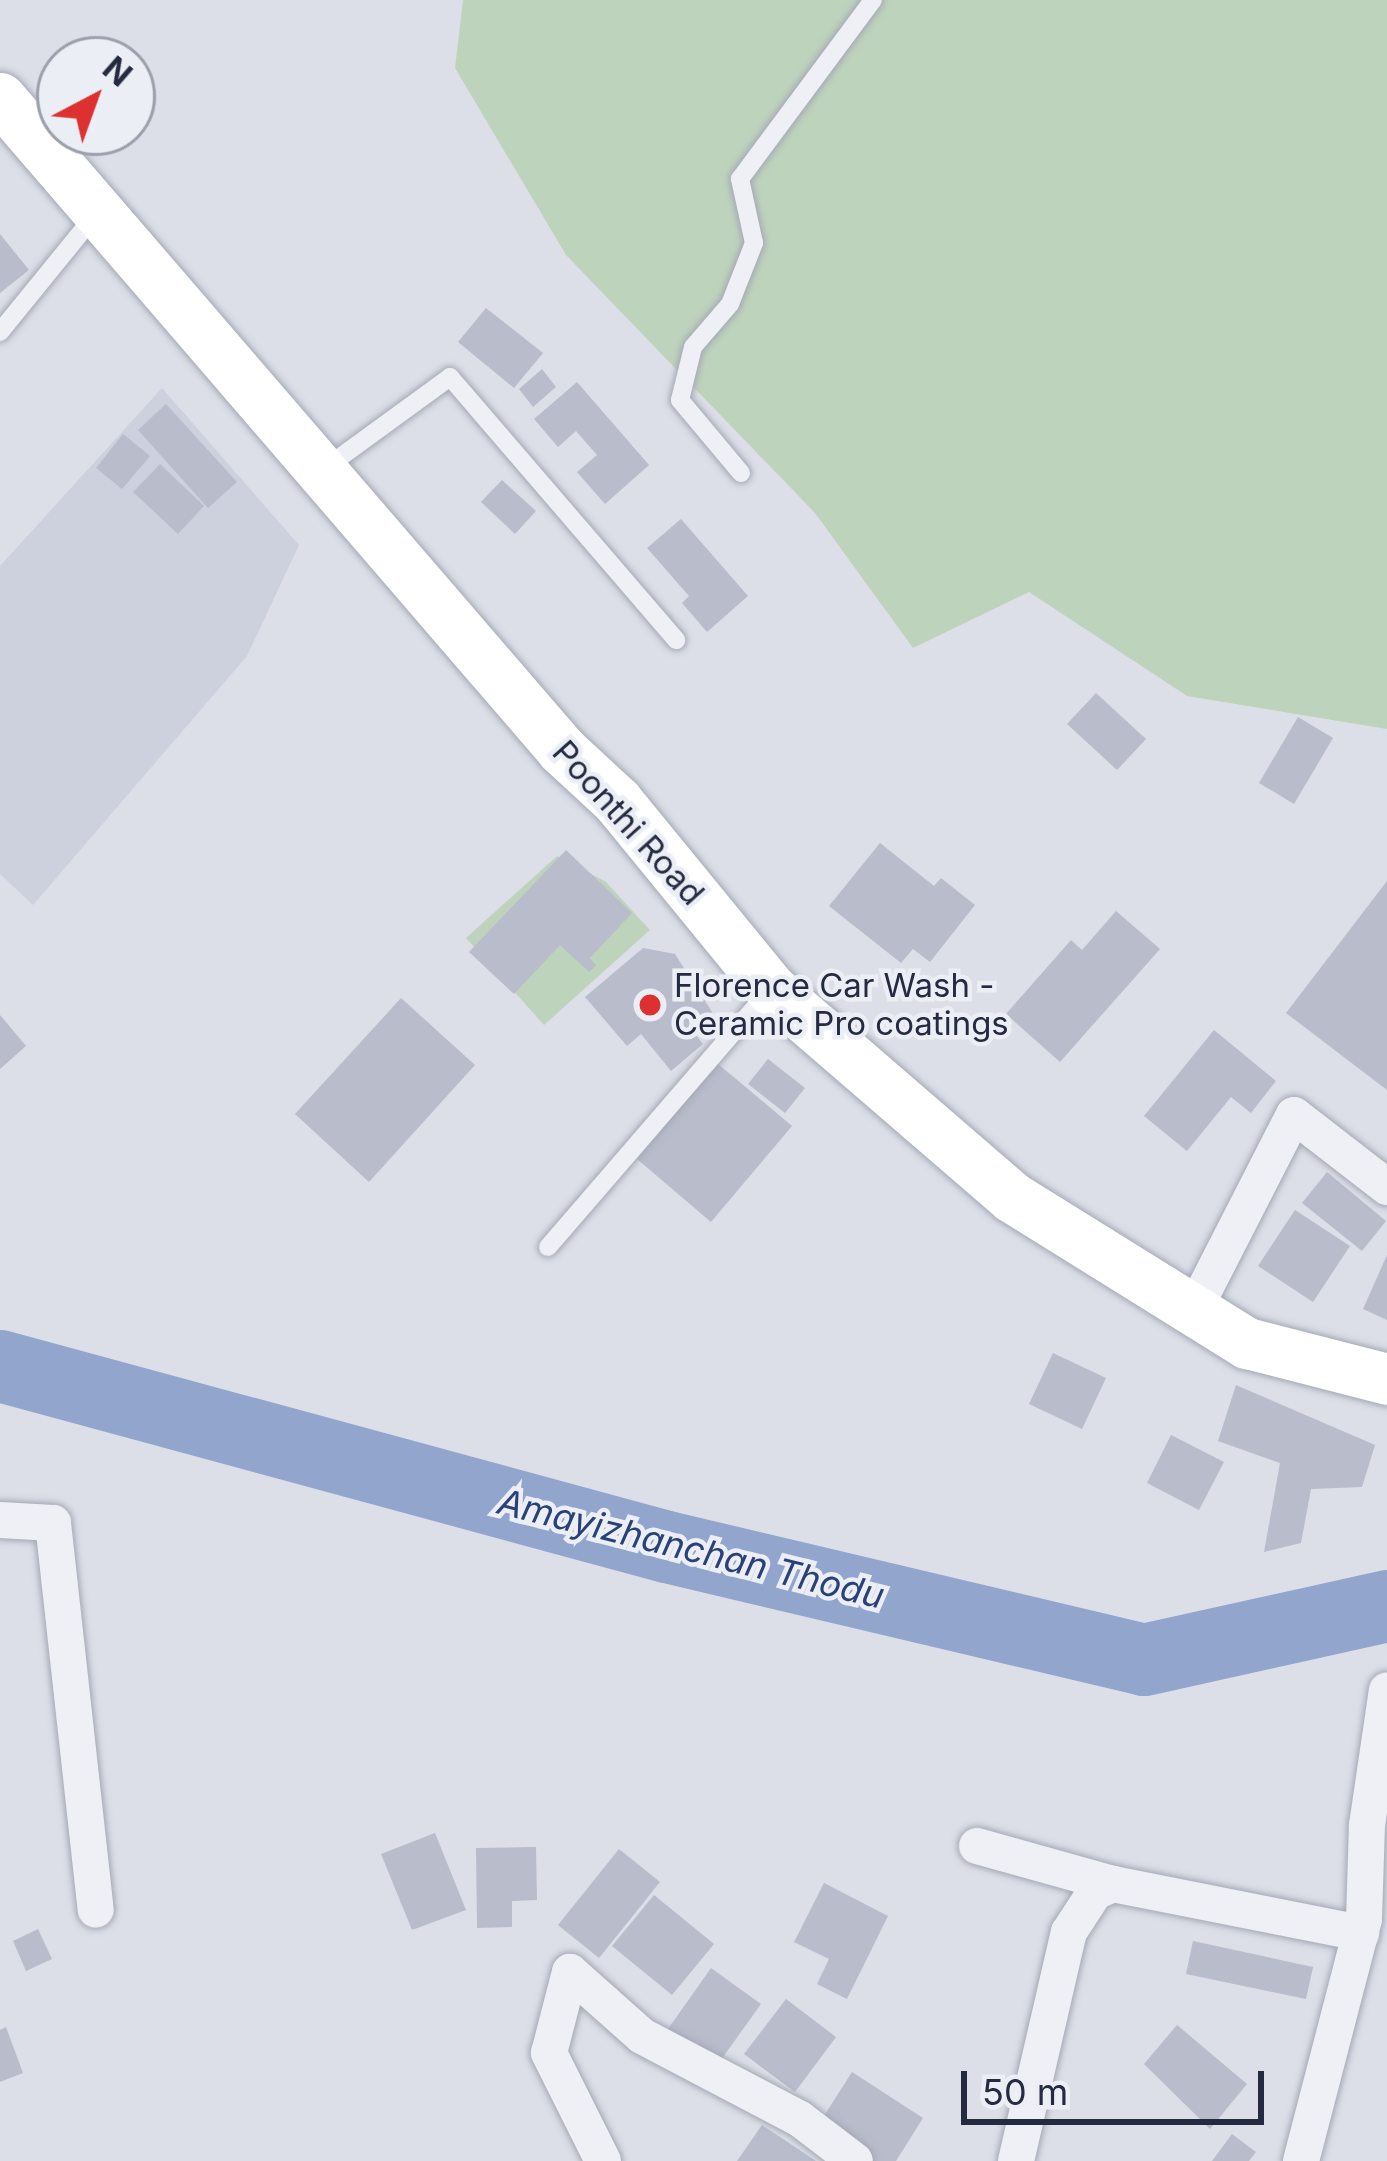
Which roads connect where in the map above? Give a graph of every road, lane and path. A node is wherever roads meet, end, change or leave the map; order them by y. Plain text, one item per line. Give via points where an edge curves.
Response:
1 (873, 0) edge
2 (0, 98) edge
3 (98, 211) junction
4 (0, 332) edge
5 (324, 470) junction
6 (741, 473) dead end
7 (676, 640) dead end
8 (771, 989) junction
9 (1387, 1187) edge
10 (548, 1247) dead end
11 (1194, 1310) junction
12 (1387, 1379) edge
13 (0, 1520) edge
14 (1387, 1690) edge
15 (977, 1846) dead end
16 (1113, 1884) junction
17 (96, 1910) dead end
18 (1371, 1925) edge
19 (603, 2161) edge
20 (855, 2161) edge
21 (1016, 2161) edge
22 (1301, 2161) edge

1 - 6 lane via 740,179 754,243 730,304 693,346 680,400
2 - 3 main road, Poonthi Road
3 - 4 lane
3 - 5 main road, Poonthi Road
5 - 7 lane via 450,376
5 - 8 main road, Poonthi Road via 562,750 617,801
8 - 10 lane
8 - 11 main road, Poonthi Road via 1012,1197
9 - 11 street via 1294,1115
11 - 12 main road, Poonthi Road via 1247,1343
13 - 17 street via 53,1523
14 - 18 street via 1367,1825
15 - 16 street
16 - 18 street
16 - 21 street via 1079,1910 1069,1932
18 - 22 street
19 - 20 street via 549,2054 570,1972 642,2036 800,2119

